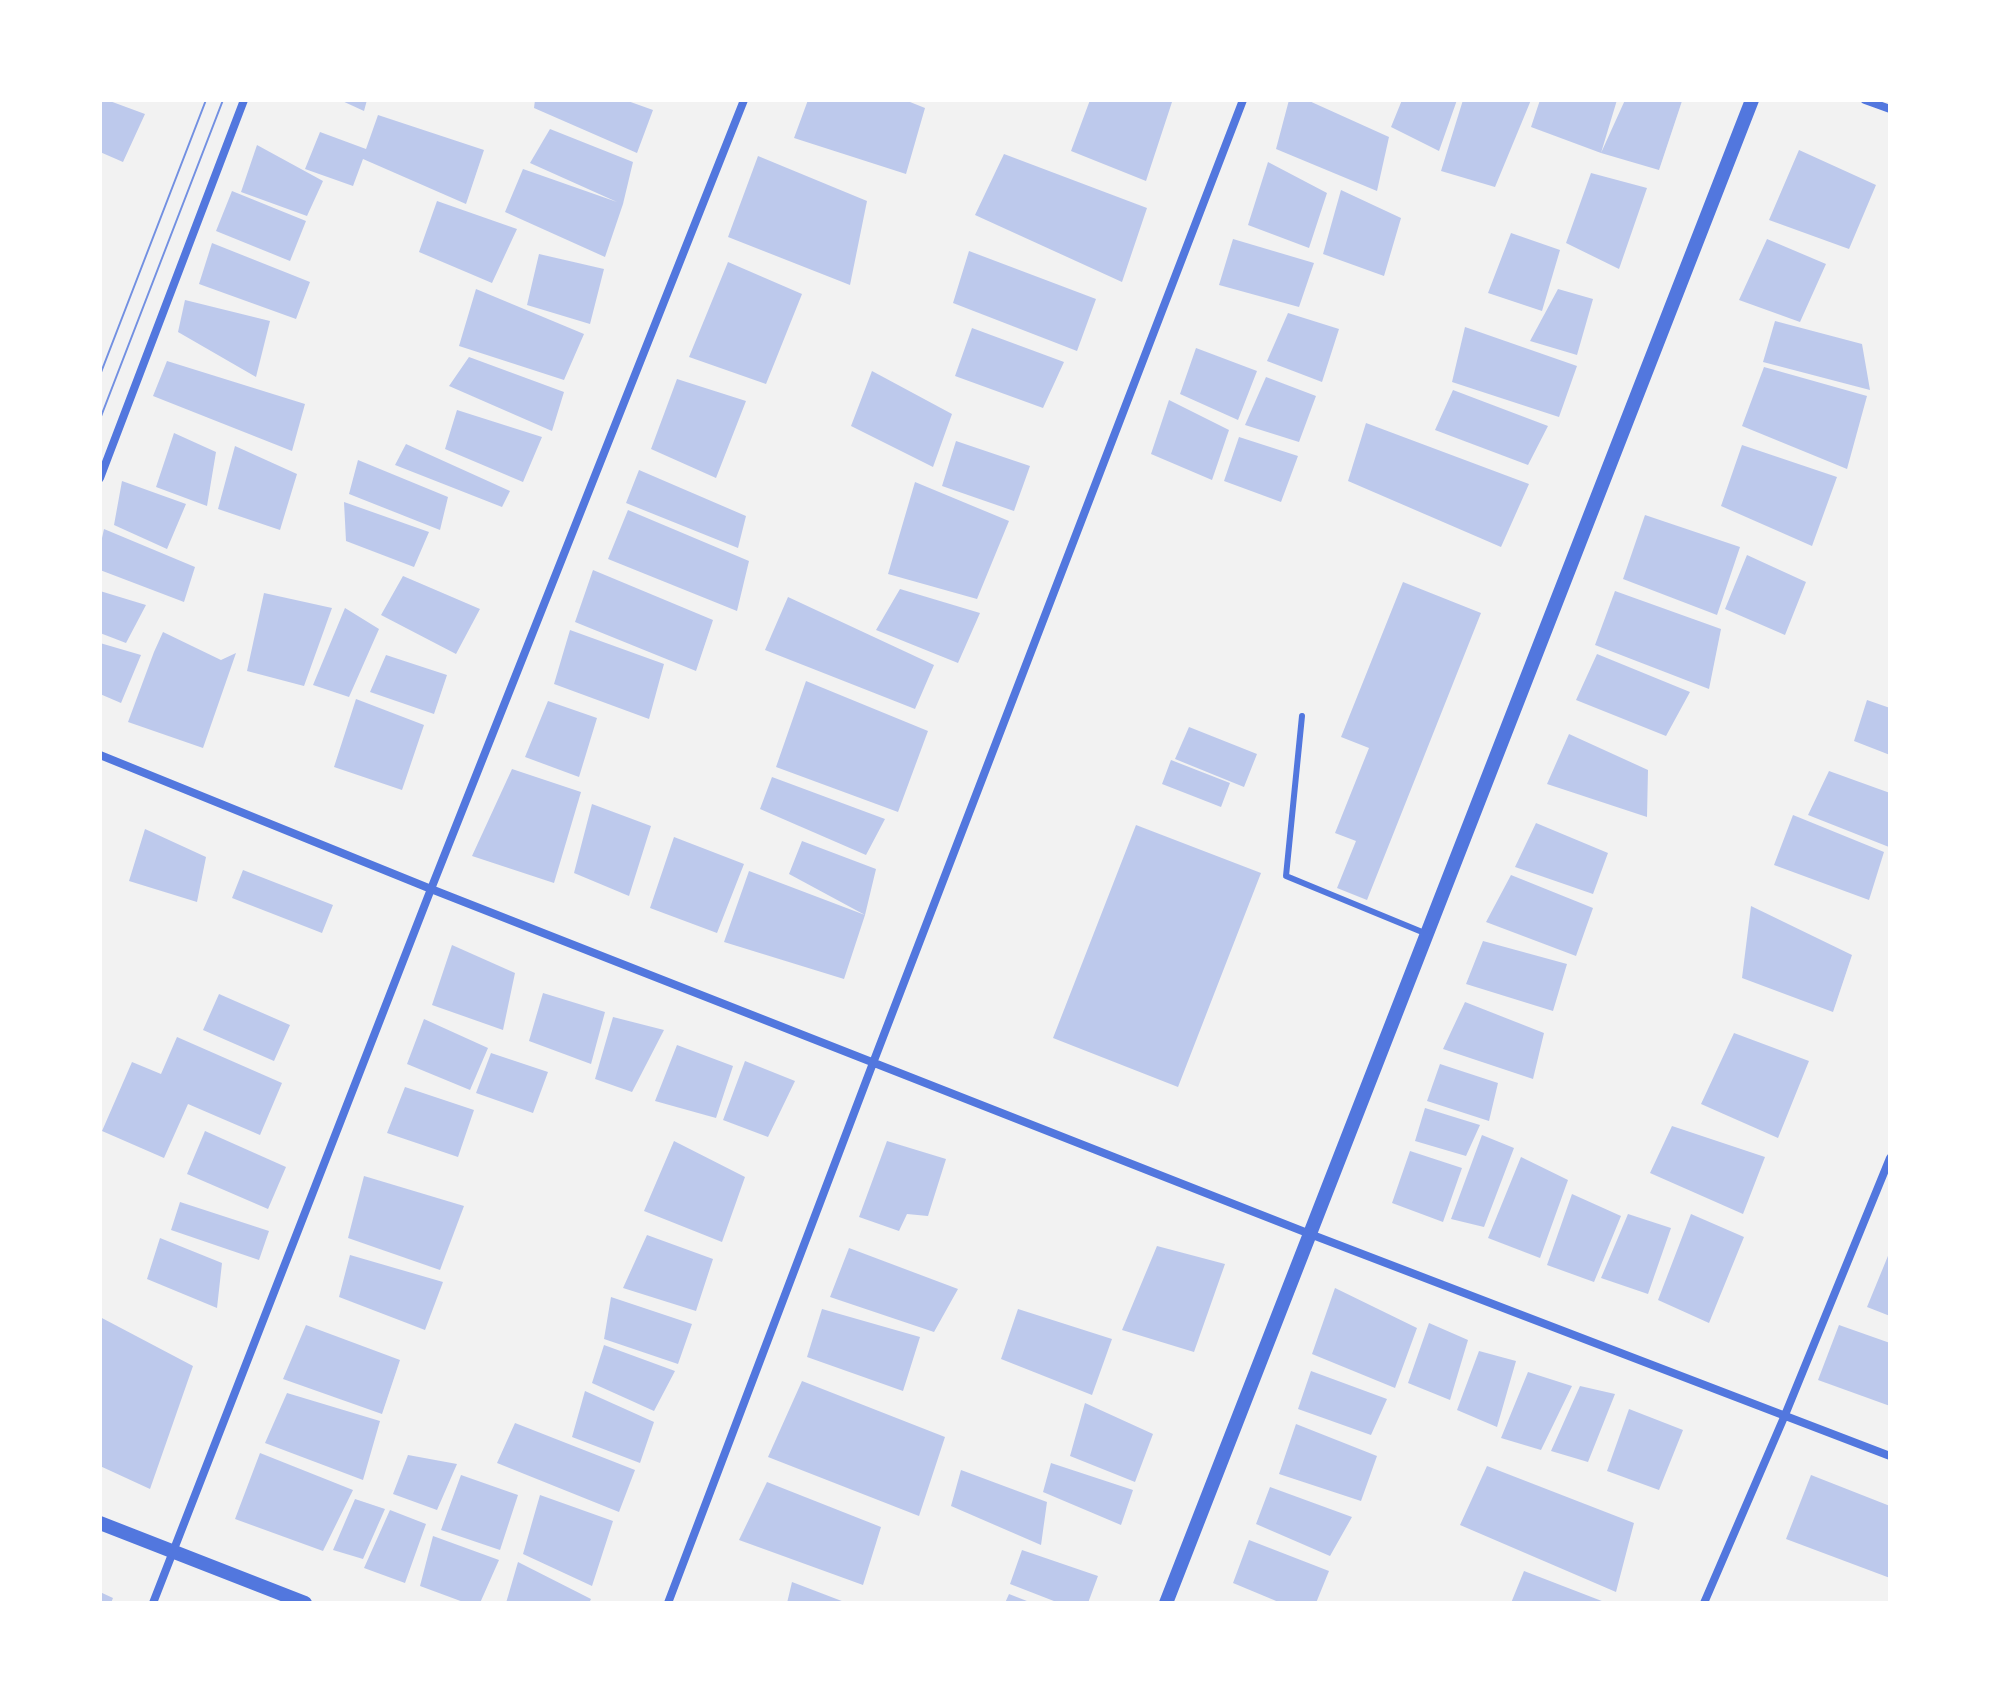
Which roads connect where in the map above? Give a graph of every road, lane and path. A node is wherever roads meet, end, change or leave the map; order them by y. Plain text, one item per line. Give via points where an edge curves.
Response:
1 (244, 100) edge
2 (744, 100) edge
3 (1243, 100) edge
4 (1752, 100) edge
5 (1865, 100) edge
6 (1890, 109) edge
7 (100, 478) edge
8 (1302, 716) dead end
9 (100, 755) edge
10 (431, 889) junction
11 (1427, 934) junction
12 (873, 1063) junction
13 (1890, 1158) edge
14 (1310, 1234) junction
15 (1785, 1415) junction
16 (1890, 1456) edge
17 (100, 1523) edge
18 (173, 1552) junction
19 (153, 1603) edge
20 (305, 1603) edge
21 (668, 1603) edge
22 (1166, 1603) edge
23 (1704, 1603) edge

1 - 7 street
2 - 10 street
3 - 12 street
4 - 11 street
5 - 6 street
8 - 11 lane via 1286,876
9 - 10 street
10 - 12 street
10 - 18 street
11 - 14 street
12 - 14 street
12 - 21 street
13 - 15 street
14 - 15 street
14 - 22 street
15 - 16 street
15 - 23 street
17 - 18 street
18 - 19 street
18 - 20 street

